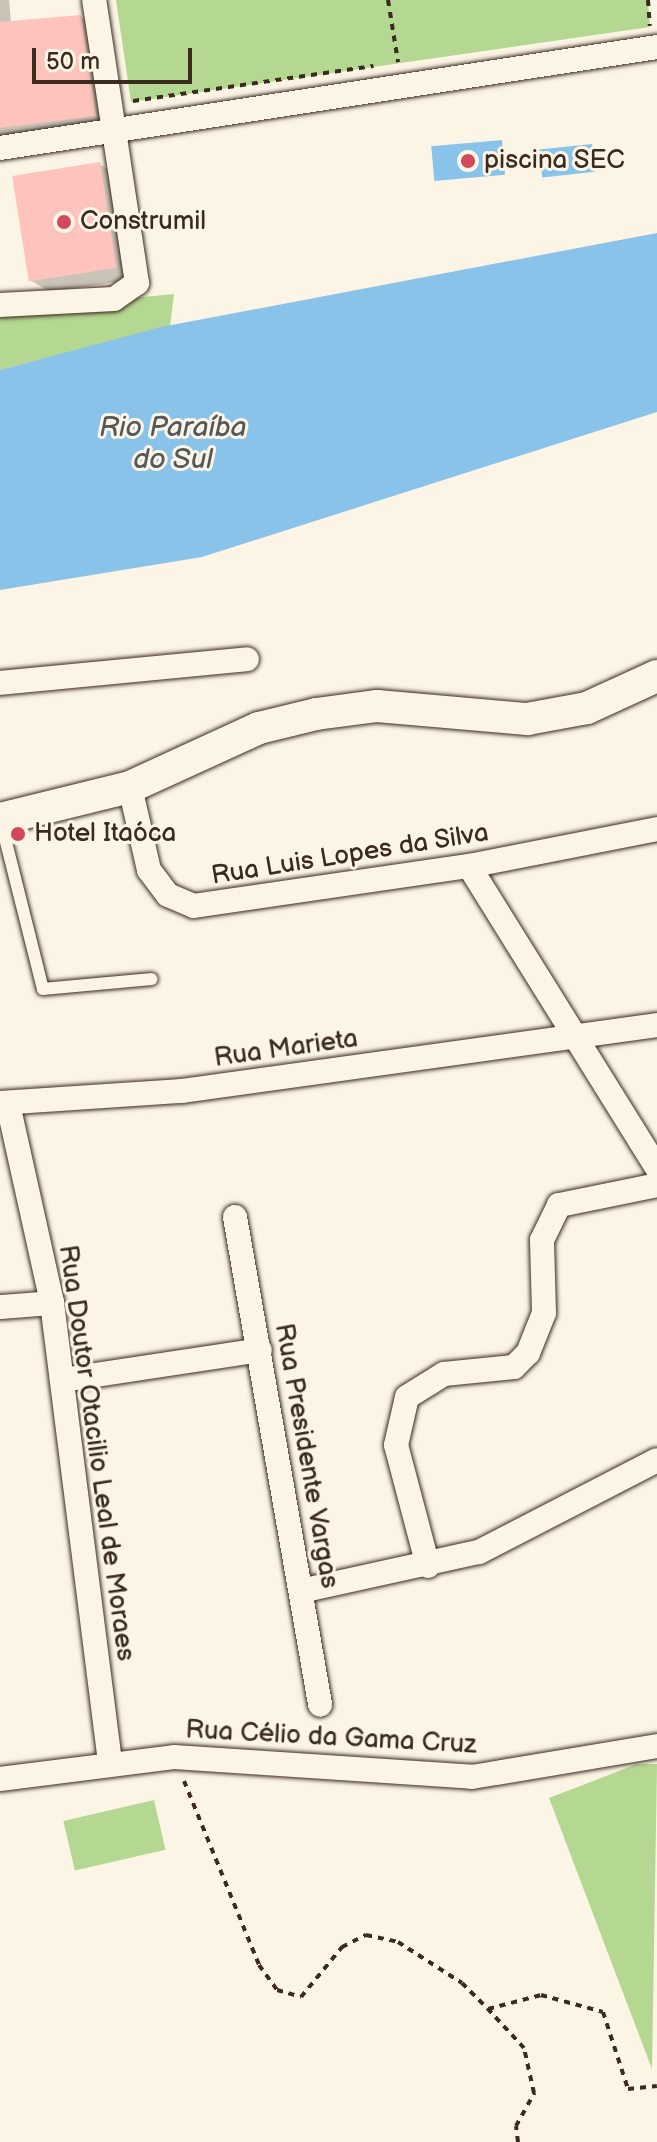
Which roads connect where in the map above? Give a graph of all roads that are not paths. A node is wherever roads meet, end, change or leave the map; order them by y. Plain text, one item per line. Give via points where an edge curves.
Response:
1 (94, 0) edge
2 (657, 47) edge
3 (118, 133) junction
4 (0, 148) edge
5 (0, 305) edge
6 (247, 659) dead end
7 (657, 676) edge
8 (0, 683) edge
9 (130, 787) junction
10 (0, 819) edge
11 (657, 829) edge
12 (469, 866) junction
13 (152, 979) dead end
14 (657, 1025) edge
15 (578, 1036) junction
16 (4, 1104) edge
17 (657, 1168) edge
18 (657, 1185) edge
19 (235, 1217) dead end
20 (52, 1303) junction
21 (0, 1307) edge
22 (260, 1350) junction
23 (62, 1380) junction
24 (657, 1460) edge
25 (428, 1566) junction
26 (301, 1591) junction
27 (320, 1705) dead end
28 (657, 1746) edge
29 (110, 1763) junction
30 (0, 1779) edge

1 - 3 street
2 - 3 street
3 - 4 street
3 - 5 street via 139,261 133,291 123,297
6 - 8 street
7 - 9 main road via 587,708 527,719 377,706 316,714 259,728
9 - 10 main road
9 - 12 street, Rua Luis Lopes da Silva via 149,870 185,905
10 - 13 lane via 43,989
11 - 12 street, Rua Luis Lopes da Silva
12 - 15 street
14 - 15 street, Rua Marieta
15 - 16 street, Rua Marieta via 182,1091
15 - 17 street
16 - 20 street, Rua Doutor Otacilio Leal de Moraes
18 - 25 street via 559,1205 542,1240 544,1313 528,1353 514,1367 444,1374 407,1397 396,1445
19 - 22 street, Rua Presidente Vargas
20 - 21 street
20 - 23 street, Rua Doutor Otacilio Leal de Moraes
22 - 23 street
22 - 26 street, Rua Presidente Vargas
23 - 29 street, Rua Doutor Otacilio Leal de Moraes
24 - 25 street via 548,1520
25 - 26 street
26 - 27 street, Rua Presidente Vargas
28 - 29 street, Rua Célio da Gama Cruz via 472,1777 174,1757
29 - 30 street, Rua Célio da Gama Cruz

